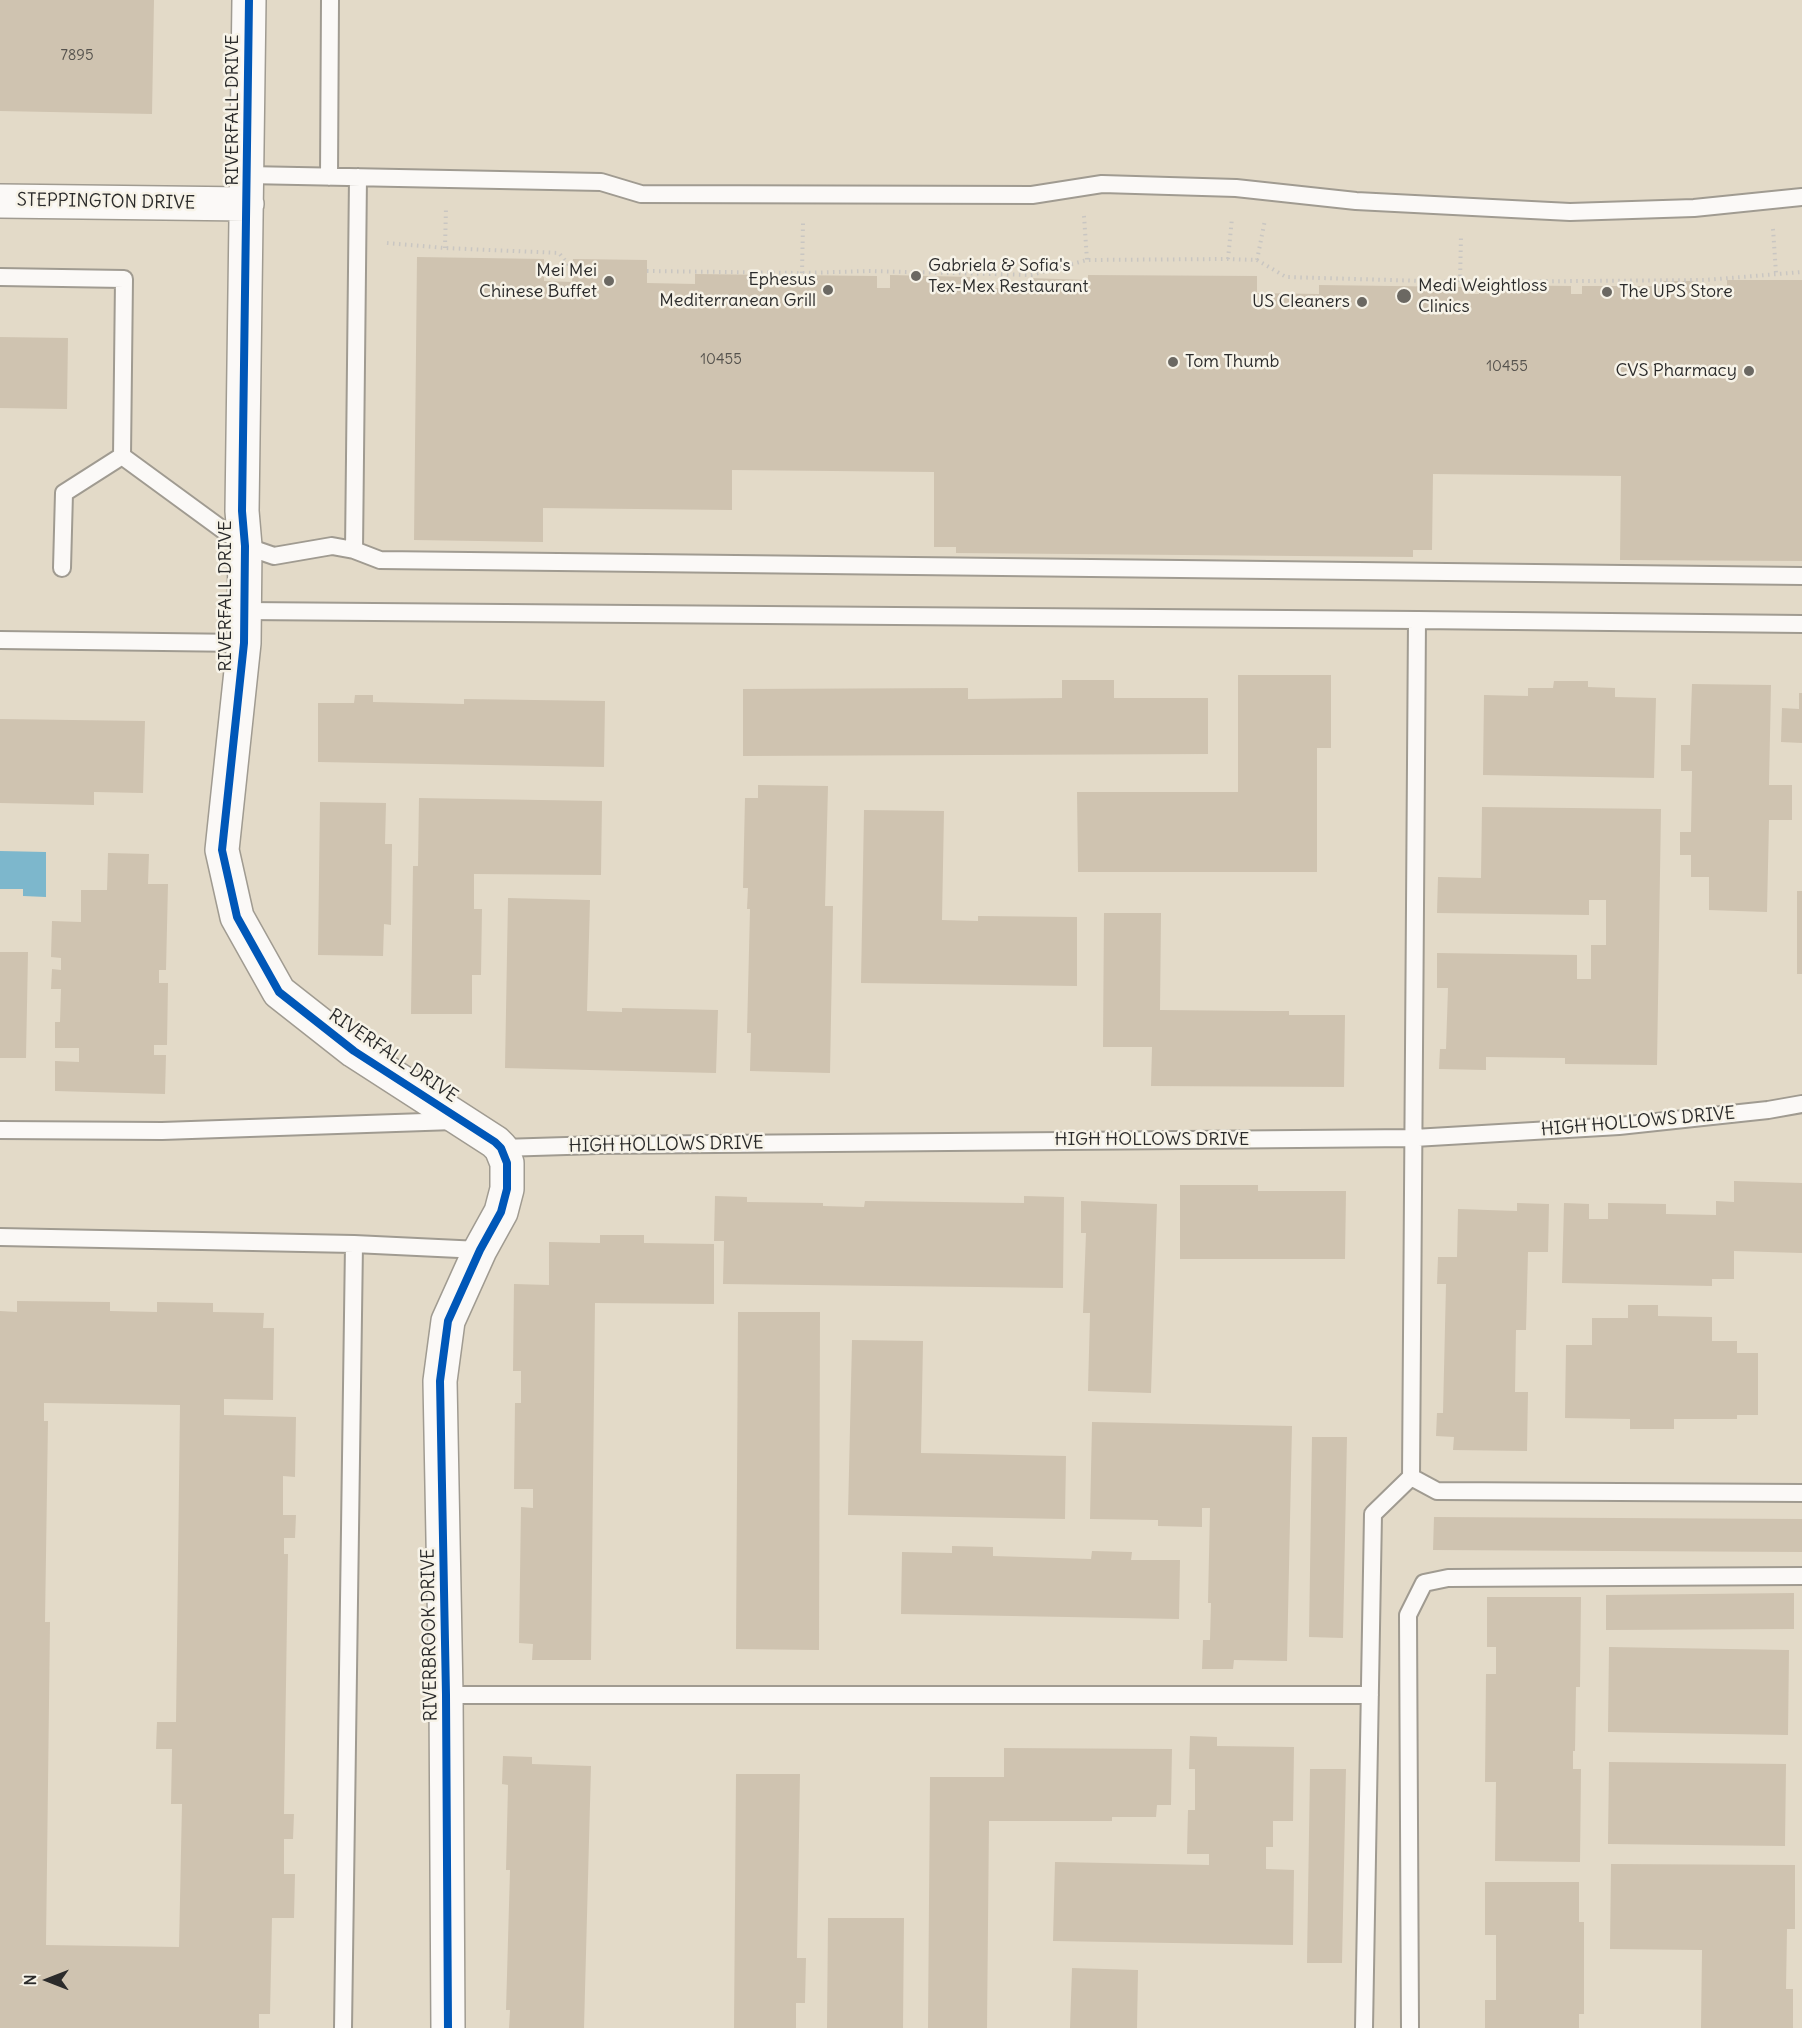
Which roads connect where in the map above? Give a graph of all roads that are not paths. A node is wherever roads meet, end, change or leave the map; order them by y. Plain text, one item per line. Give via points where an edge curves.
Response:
1 (249, 0) edge
2 (330, 0) edge
3 (330, 177) junction
4 (358, 177) junction
5 (247, 189) junction
6 (1802, 197) edge
7 (0, 201) edge
8 (0, 278) edge
9 (122, 456) junction
10 (245, 546) junction
11 (354, 550) junction
12 (62, 568) dead end
13 (1802, 576) edge
14 (1417, 620) junction
15 (1802, 624) edge
16 (244, 627) junction
17 (0, 640) edge
18 (1802, 1104) edge
19 (461, 1120) junction
20 (0, 1130) edge
21 (1414, 1138) junction
22 (501, 1148) junction
23 (0, 1237) edge
24 (354, 1244) junction
25 (480, 1250) junction
26 (1411, 1478) junction
27 (1802, 1493) edge
28 (1802, 1576) edge
29 (446, 1695) junction
30 (1370, 1695) junction
31 (343, 2028) edge
32 (448, 2028) edge
33 (1364, 2028) edge
34 (1410, 2028) edge

1 - 5 street, RIVERFALL DRIVE
2 - 3 lane
3 - 4 lane
3 - 5 lane
4 - 6 lane via 601,182 642,194 1032,195 1102,184 1581,211 1694,208
4 - 11 lane
5 - 7 street, STEPPINGTON DRIVE
5 - 10 street, RIVERFALL DRIVE via 242,511
8 - 9 lane via 124,279
9 - 10 lane
9 - 12 lane via 64,494
10 - 11 lane via 274,556 332,546
10 - 16 street, RIVERFALL DRIVE
11 - 13 lane via 380,560
14 - 15 lane
14 - 16 lane
14 - 21 lane
16 - 17 lane
16 - 19 street, RIVERFALL DRIVE via 222,850 237,917 279,992 354,1051
18 - 21 lane, HIGH HOLLOWS DRIVE via 1619,1125
19 - 20 lane via 162,1131
19 - 22 street
21 - 22 lane, HIGH HOLLOWS DRIVE
21 - 26 lane
22 - 25 street via 507,1163 507,1189 501,1212
23 - 24 lane
24 - 25 lane
24 - 31 lane
25 - 29 street, RIVERBROOK DRIVE via 448,1321 440,1381
26 - 27 lane via 1437,1491
26 - 30 lane via 1373,1514
28 - 34 lane via 1448,1578 1424,1583 1408,1615
29 - 30 lane
29 - 32 street, RIVERBROOK DRIVE
30 - 33 lane

